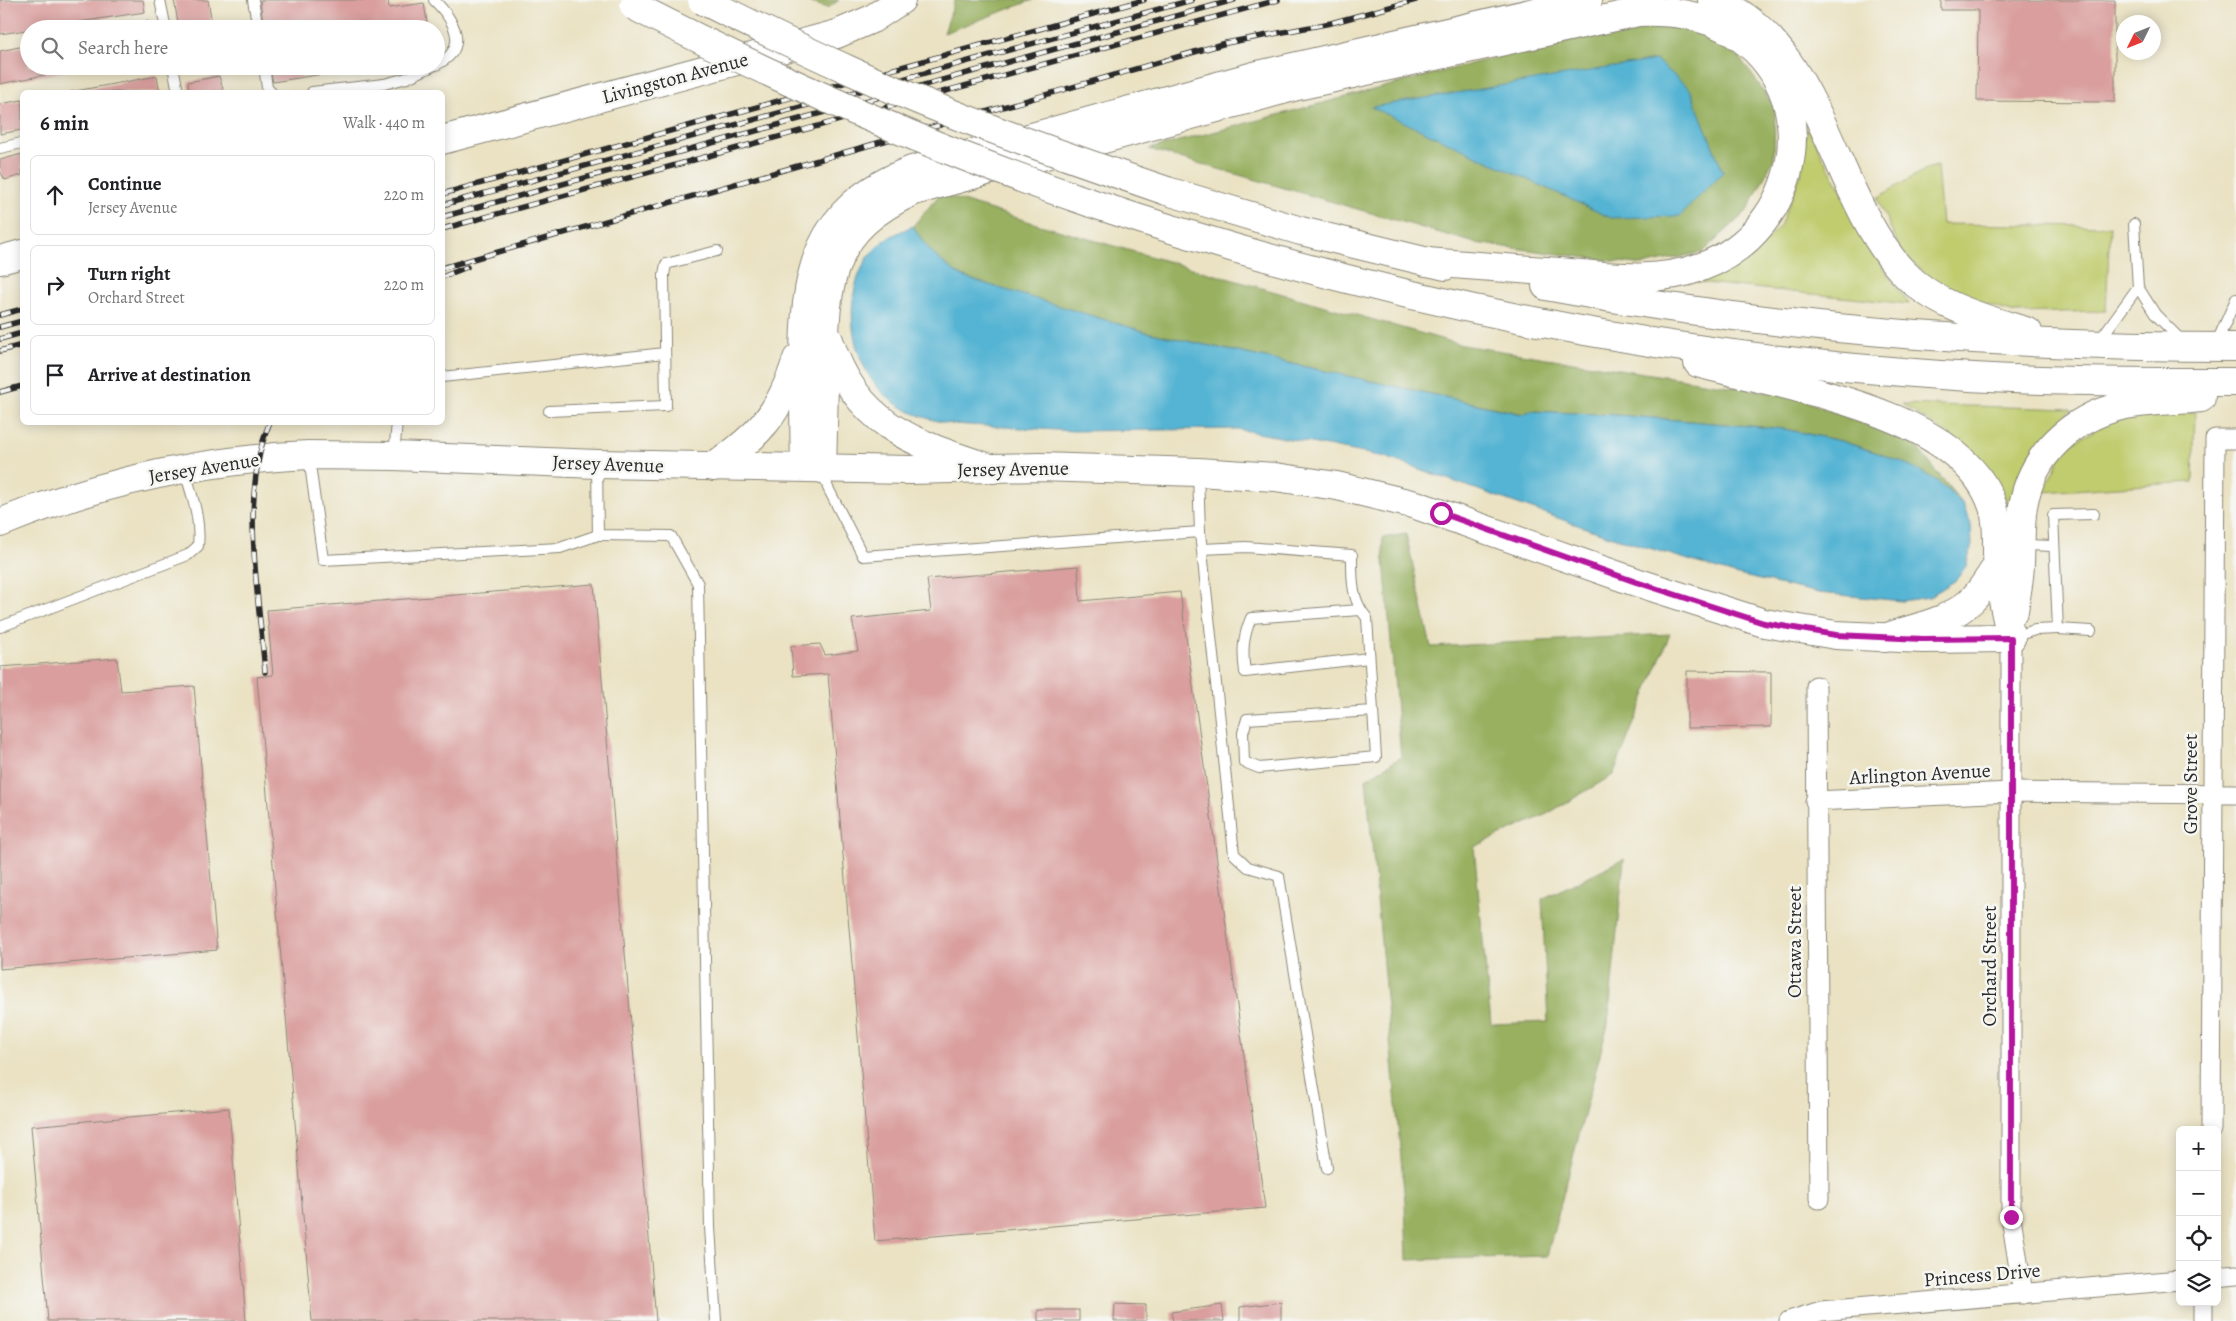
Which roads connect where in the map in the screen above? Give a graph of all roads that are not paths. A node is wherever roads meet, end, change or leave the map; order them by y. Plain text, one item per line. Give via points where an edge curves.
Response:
1 (160, 0) edge
2 (253, 0) edge
3 (434, 0) edge
4 (702, 0) edge
5 (901, 0) edge
6 (1588, 0) edge
7 (1712, 0) edge
8 (628, 3) edge
9 (164, 20) edge
10 (256, 20) edge
11 (445, 59) edge
12 (175, 75) edge
13 (265, 75) edge
14 (414, 75) edge
15 (385, 88) edge
16 (178, 90) edge
17 (269, 90) edge
18 (348, 90) edge
19 (445, 139) edge
20 (20, 143) edge
21 (0, 148) edge
22 (2134, 224) dead end
23 (718, 251) dead end
24 (1426, 262) junction
25 (2138, 287) junction
26 (2236, 299) edge
27 (814, 332) junction
28 (1601, 335) junction
29 (2065, 344) junction
30 (2097, 345) junction
31 (2187, 346) junction
32 (2225, 347) edge
33 (665, 353) junction
34 (445, 377) edge
35 (2236, 382) edge
36 (2236, 394) edge
37 (549, 411) dead end
38 (397, 425) edge
39 (2236, 439) edge
40 (308, 455) junction
41 (394, 456) junction
42 (597, 464) junction
43 (714, 466) junction
44 (814, 468) junction
45 (184, 469) junction
46 (993, 469) junction
47 (1198, 472) junction
48 (2094, 514) dead end
49 (0, 523) edge
50 (1200, 532) junction
51 (598, 535) junction
52 (2020, 545) junction
53 (2054, 546) junction
54 (1202, 549) junction
55 (1998, 566) junction
56 (1360, 610) junction
57 (0, 627) edge
58 (2058, 629) junction
59 (2091, 631) dead end
60 (1884, 638) junction
61 (2011, 638) junction
62 (1369, 658) junction
63 (1816, 686) dead end
64 (1373, 711) junction
65 (2011, 792) junction
66 (2212, 794) junction
67 (2236, 794) edge
68 (1815, 801) junction
69 (2211, 1126) edge
70 (1327, 1168) dead end
71 (1819, 1199) dead end
72 (2236, 1275) edge
73 (2221, 1277) edge
74 (2176, 1280) edge
75 (2023, 1294) junction
76 (2204, 1306) edge
77 (716, 1321) edge
78 (1789, 1321) edge
79 (2203, 1321) edge

1 - 9 lane
2 - 10 lane
3 - 11 lane via 447,13 456,31 456,44
4 - 24 main road, bridge via 849,70 1029,143 1167,191 1302,231
5 - 19 main road, Livingston Avenue via 872,19 837,34
6 - 27 main road via 1201,89 900,175 856,202 825,240 808,284
7 - 29 main road via 1757,26 1781,50 1798,77 1876,234 1904,272 1932,295 1959,309
8 - 28 main road, bridge via 802,90 924,142 1091,203 1334,277 1460,307
12 - 16 lane
13 - 17 lane
14 - 15 lane
15 - 18 lane
20 - 21 lane
22 - 25 lane
23 - 33 lane via 666,264
24 - 27 main road via 1596,276 1650,277 1692,270 1727,256 1764,223 1774,209 1786,180 1792,142 1788,109 1775,77 1755,51 1732,32 1683,13 1653,12 1602,19 1233,102 926,186 900,197 862,225 843,250 830,279
24 - 29 main road via 1617,300 1743,320 1872,333
25 - 30 lane
25 - 31 lane via 2155,314
26 - 32 lane
27 - 43 main road via 770,419 749,441
27 - 44 main road
27 - 46 main road via 836,359 860,400 876,417 924,445
28 - 35 main road via 1737,355 1915,374 2082,381
28 - 55 main road via 1746,377 1838,398 1880,412 1917,431 1954,454 1988,493 1997,522
29 - 30 main road
30 - 31 main road
31 - 32 main road
33 - 34 lane
33 - 37 lane via 666,406
36 - 52 main road via 2122,406 2092,416 2076,426 2046,453 2032,476 2024,505
38 - 41 lane
39 - 66 street, Grove Street via 2215,439
40 - 41 main road, Jersey Avenue
40 - 45 main road, Jersey Avenue
40 - 51 lane via 323,560 560,548
41 - 42 main road, Jersey Avenue
42 - 43 main road, Jersey Avenue
42 - 51 lane
43 - 44 main road, Jersey Avenue
44 - 46 main road, Jersey Avenue
44 - 50 lane via 828,488 863,556
45 - 49 main road, Jersey Avenue via 97,490
45 - 57 lane via 198,518 199,536 198,546 188,555
46 - 47 main road, Jersey Avenue via 1039,467
47 - 50 lane
47 - 60 main road, Jersey Avenue via 1299,480 1365,492 1441,513 1764,623 1836,635
48 - 53 lane via 2053,515
50 - 54 lane
51 - 77 lane via 671,536 698,584 710,1227
52 - 53 lane
52 - 61 main road
53 - 58 lane
54 - 56 lane via 1246,547 1352,555 1353,591
54 - 70 lane via 1234,854 1248,867 1279,876
55 - 60 main road via 1962,608
55 - 61 main road
56 - 62 lane via 1367,618
56 - 62 lane via 1251,618 1242,653 1245,672
58 - 59 lane
58 - 61 lane via 2036,630
60 - 61 main road, Jersey Avenue
61 - 65 street, Orchard Street
62 - 64 lane
63 - 68 street, Ottawa Street
64 - 64 lane via 1376,756 1259,768 1244,762 1243,733 1247,719
65 - 66 street, Arlington Avenue
65 - 68 street, Arlington Avenue
65 - 75 street, Orchard Street via 2011,1217
66 - 67 street, Arlington Avenue
66 - 69 street, Grove Street
68 - 71 street, Ottawa Street
72 - 73 street
74 - 75 street, Princess Drive
75 - 78 street, Princess Drive via 1821,1311
76 - 79 street

